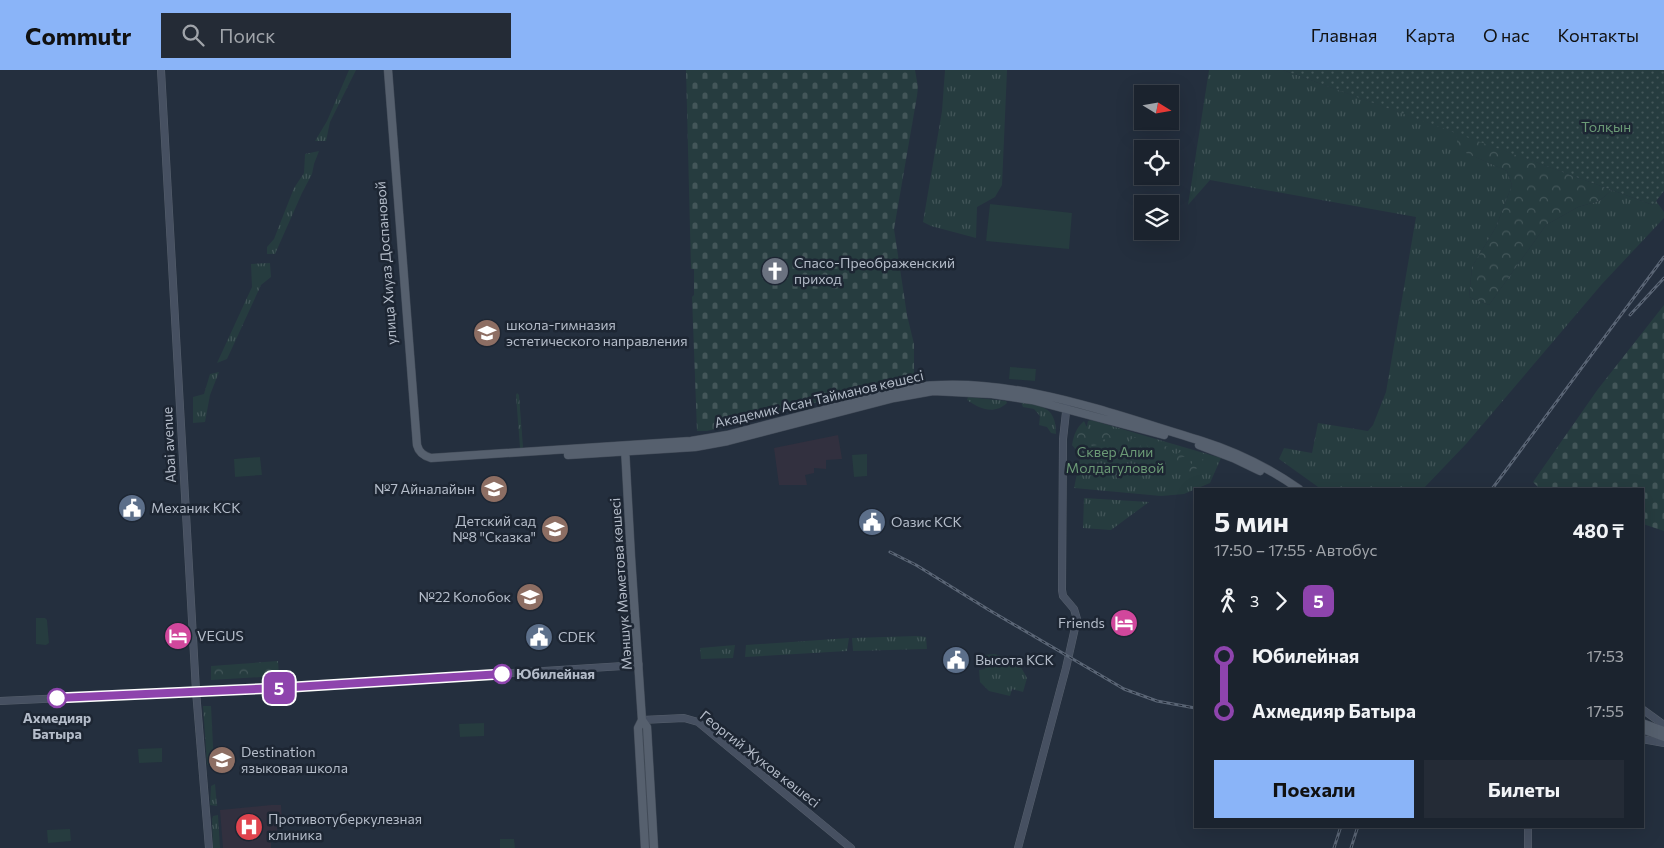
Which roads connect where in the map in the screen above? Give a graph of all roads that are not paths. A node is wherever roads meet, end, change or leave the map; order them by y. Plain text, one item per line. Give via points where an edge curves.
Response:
1 (161, 70) edge
2 (383, 70) edge
3 (388, 70) edge
4 (1066, 405) junction
5 (625, 449) junction
6 (417, 452) junction
7 (1288, 488) edge
8 (1297, 488) edge
9 (639, 665) junction
10 (196, 692) junction
11 (0, 701) edge
12 (1644, 710) edge
13 (642, 720) junction
14 (1644, 724) edge
15 (1664, 725) edge
16 (1644, 730) edge
17 (1664, 731) edge
18 (1664, 737) edge
19 (1644, 740) edge
20 (1664, 743) edge
21 (1528, 828) edge
22 (209, 848) edge
23 (645, 848) edge
24 (654, 848) edge
25 (851, 848) edge
26 (1018, 848) edge
27 (1528, 848) edge

1 - 10 main road, Abai avenue
2 - 6 main road, улица Хиуаз Доспановой via 412,442
3 - 6 main road, улица Хиуаз Доспановой
4 - 5 main road, Академик Асан Тайманов көшесі via 1014,397 933,392 727,435
4 - 7 main road, Академик Асан Тайманов көшесі via 1203,446 1251,466
4 - 8 main road, Академик Асан Тайманов көшесі via 1220,446 1253,461
4 - 26 main road via 1062,590 1077,619
5 - 6 main road, Академик Асан Тайманов көшесі via 431,458
5 - 9 main road, Мәншүк Мәметова көшесі
9 - 10 main road
9 - 13 main road, Мәншүк Мәметова көшесі
10 - 11 main road
10 - 22 main road, Abai avenue
12 - 15 main road
13 - 23 main road, Мәншүк Мәметова көшесі via 638,728
13 - 24 main road, Мәншүк Мәметова көшесі via 647,727
13 - 25 main road, Георгий Жуков көшесі via 684,718 698,722
14 - 17 main road
16 - 18 main road
19 - 20 main road
21 - 27 main road

